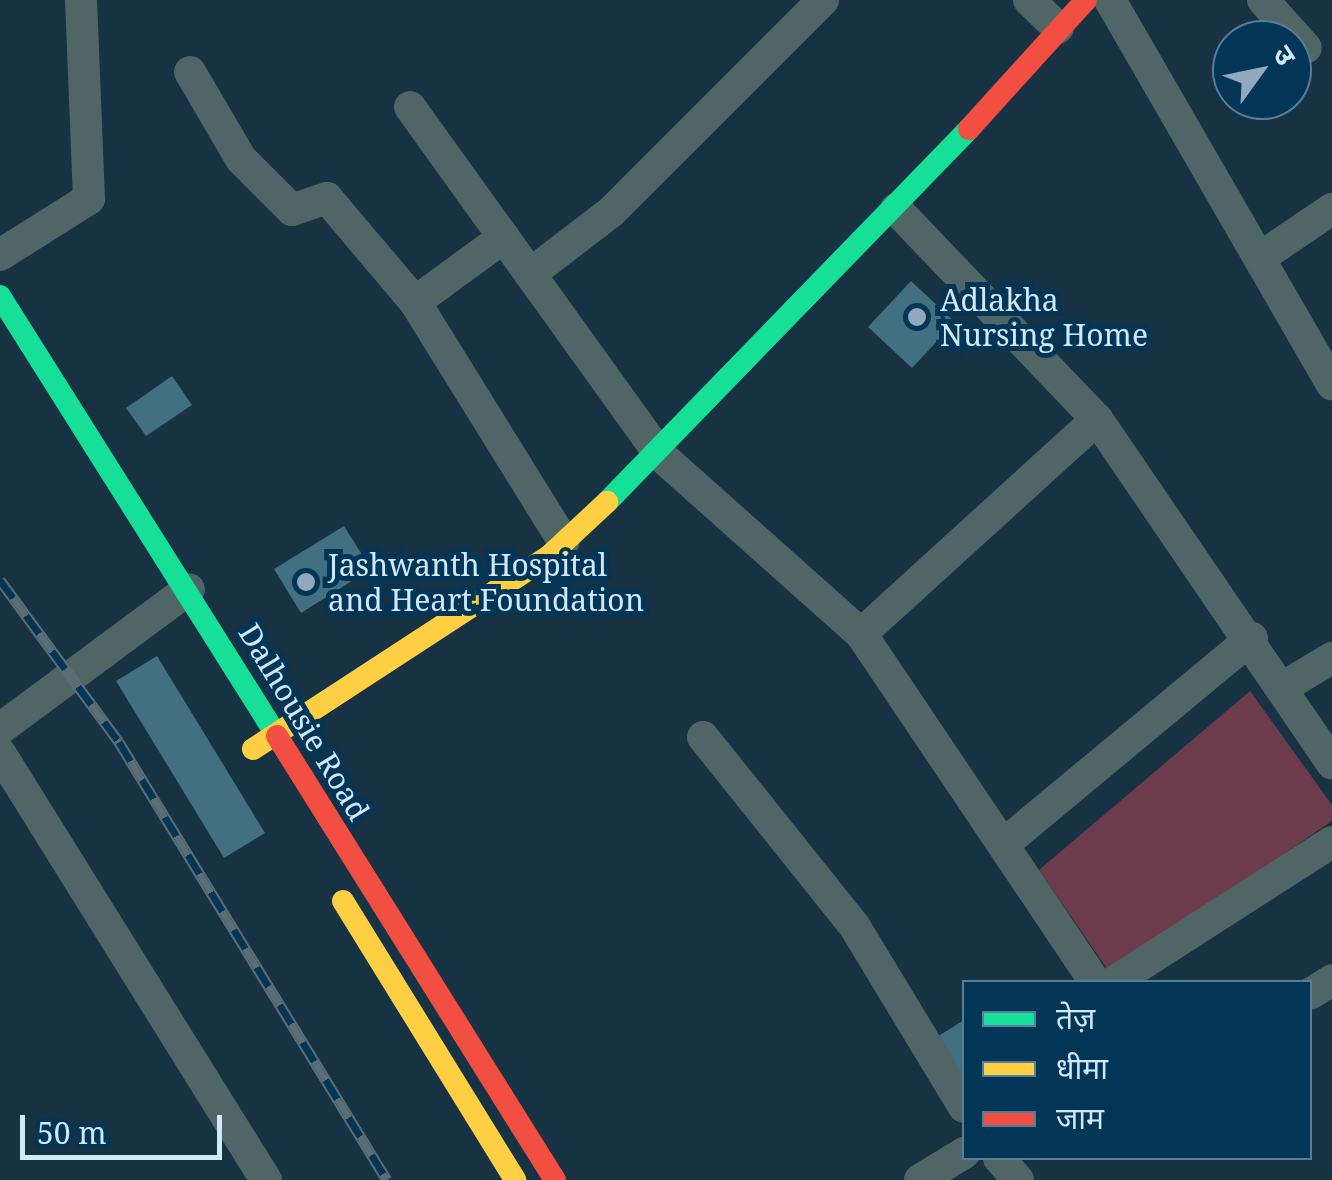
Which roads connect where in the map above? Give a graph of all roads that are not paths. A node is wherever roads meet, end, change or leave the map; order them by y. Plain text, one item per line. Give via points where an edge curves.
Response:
1 (82, 0) edge
2 (823, 0) edge
3 (1029, 0) edge
4 (1086, 0) edge
5 (1110, 0) edge
6 (1263, 0) edge
7 (1281, 20) edge
8 (1058, 28) junction
9 (190, 72) dead end
10 (410, 106) dead end
11 (896, 209) junction
12 (1332, 209) edge
13 (504, 238) junction
14 (0, 255) edge
15 (1261, 257) junction
16 (530, 274) junction
17 (0, 296) edge
18 (415, 302) junction
19 (1332, 384) edge
20 (1097, 419) junction
21 (659, 454) junction
22 (564, 542) junction
23 (170, 601) junction
24 (861, 634) junction
25 (1252, 638) junction
26 (1332, 658) edge
27 (1285, 686) junction
28 (0, 729) edge
29 (274, 735) junction
30 (703, 737) dead end
31 (253, 749) dead end
32 (0, 752) edge
33 (1332, 763) edge
34 (1005, 842) junction
35 (1332, 842) edge
36 (330, 878) dead end
37 (1094, 980) edge
38 (1117, 980) edge
39 (962, 1104) edge
40 (962, 1154) edge
41 (1001, 1160) edge
42 (266, 1180) edge
43 (515, 1180) edge
44 (555, 1180) edge
45 (920, 1180) edge
46 (1018, 1180) edge

1 - 14 street via 89,199
2 - 16 street via 611,212
3 - 8 street
4 - 8 street
5 - 15 street
6 - 7 street
8 - 11 street
9 - 18 street via 242,160 292,210 327,198
10 - 13 street
11 - 20 street
11 - 21 street
12 - 15 street
13 - 16 street
13 - 18 street
15 - 19 street
16 - 21 street
17 - 23 street, Dalhousie Road
18 - 22 street
20 - 24 street
20 - 25 street
21 - 22 street
21 - 24 street
22 - 29 street
23 - 28 street
23 - 29 street, Dalhousie Road
24 - 34 street
25 - 27 street
25 - 34 street
26 - 27 street
27 - 33 street
29 - 31 street
29 - 44 street, Dalhousie Road
30 - 39 street via 855,927
32 - 42 street
34 - 37 street
35 - 38 street
36 - 43 street
40 - 45 street
41 - 46 street

